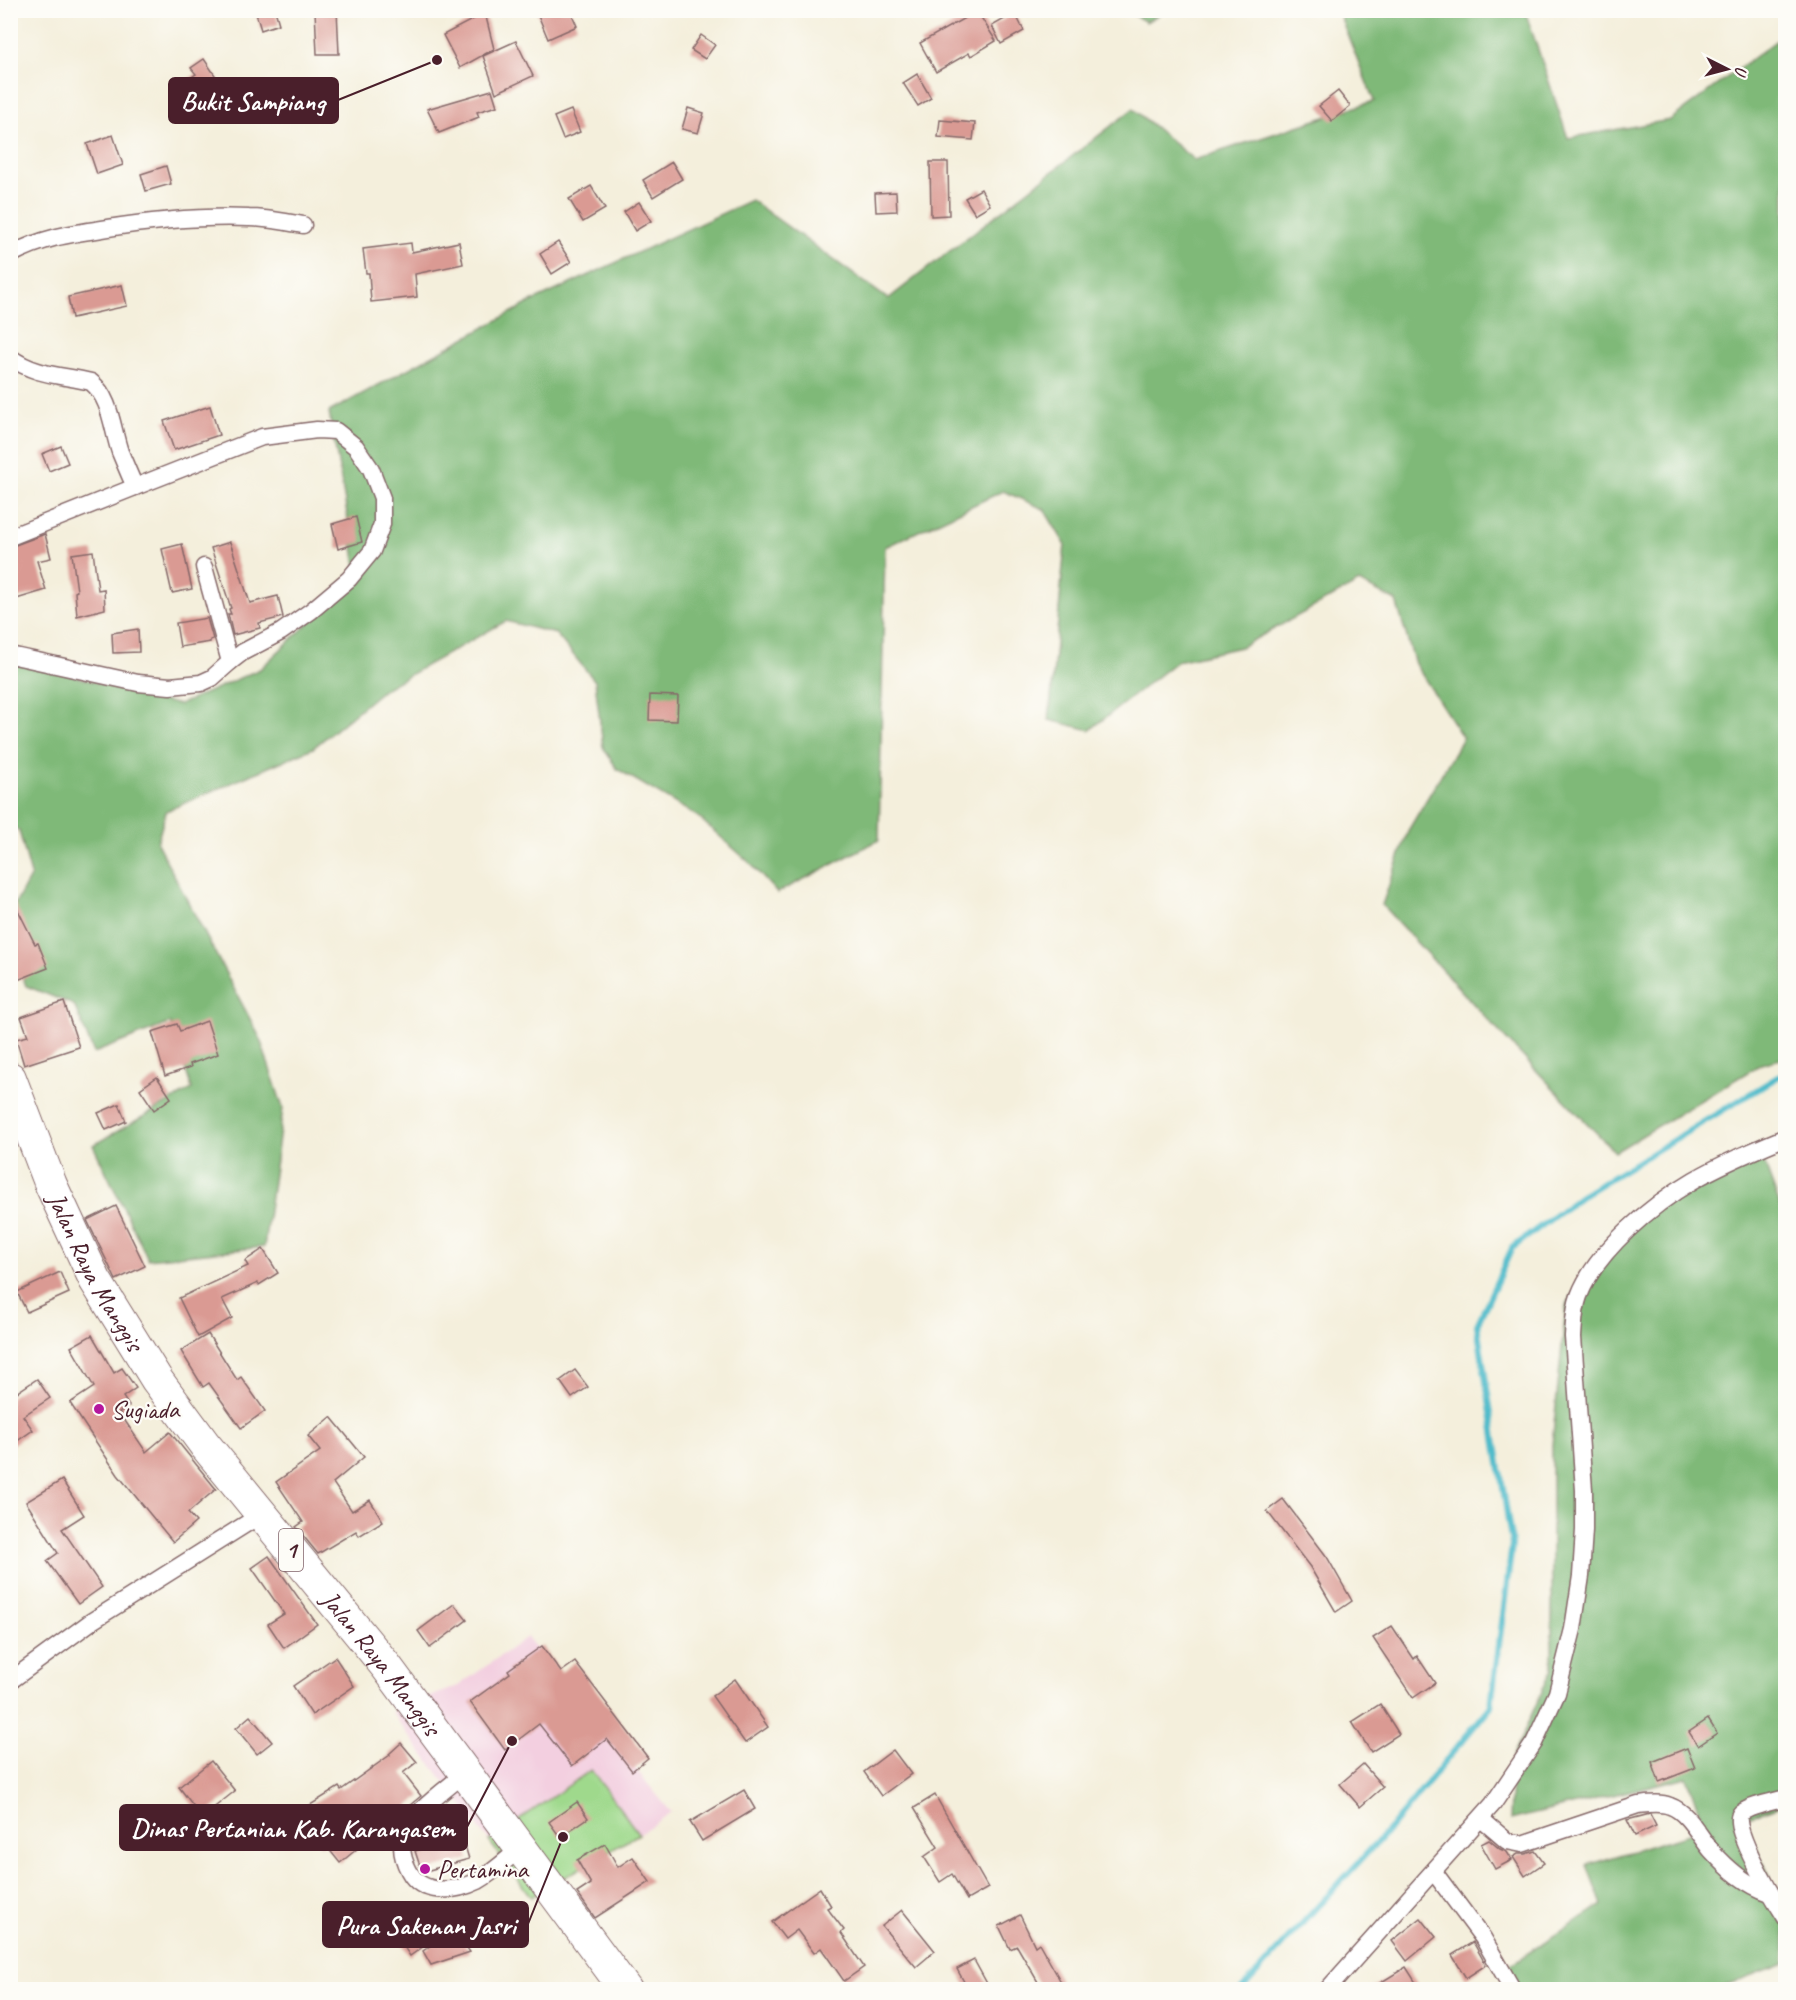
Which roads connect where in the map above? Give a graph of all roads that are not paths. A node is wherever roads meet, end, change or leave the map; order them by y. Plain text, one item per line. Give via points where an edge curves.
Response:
1 (303, 225) dead end
2 (10, 255) edge
3 (10, 357) edge
4 (135, 487) junction
5 (10, 537) edge
6 (204, 567) dead end
7 (10, 654) edge
8 (230, 662) junction
9 (10, 1078) edge
10 (1785, 1137) edge
11 (262, 1514) junction
12 (10, 1681) edge
13 (465, 1773) junction
14 (1785, 1798) edge
15 (1481, 1819) junction
16 (522, 1847) junction
17 (1434, 1872) junction
18 (1770, 1893) junction
19 (1785, 1918) edge
20 (627, 1989) edge
21 (1327, 1989) edge
22 (1513, 1989) edge

1 - 2 street via 251,218 182,218 56,236
3 - 4 street via 44,374 96,386
4 - 5 street
4 - 8 street via 262,437 317,430 336,431 356,447 371,470 382,498 382,524 372,551 349,579 311,611
6 - 8 street
7 - 8 street via 138,683 170,686 201,683
9 - 11 highway, Jalan Raya Manggis / 1 via 51,1185 95,1280 157,1380
10 - 15 street via 1693,1180 1651,1211 1605,1255 1579,1296 1573,1358 1584,1530 1572,1629 1557,1693 1534,1743
11 - 12 street via 92,1621
11 - 13 highway, Jalan Raya Manggis / 1 via 386,1666
13 - 16 highway, Jalan Raya Manggis / 1
13 - 16 street via 414,1818 404,1834 405,1864 414,1881 428,1889 462,1887 478,1880
14 - 18 street via 1746,1811 1738,1819
15 - 17 street
15 - 18 street via 1507,1841 1517,1844 1638,1805 1671,1806 1746,1883
16 - 20 highway, Jalan Raya Manggis / 1
17 - 21 street
17 - 22 street via 1483,1938
18 - 19 street

